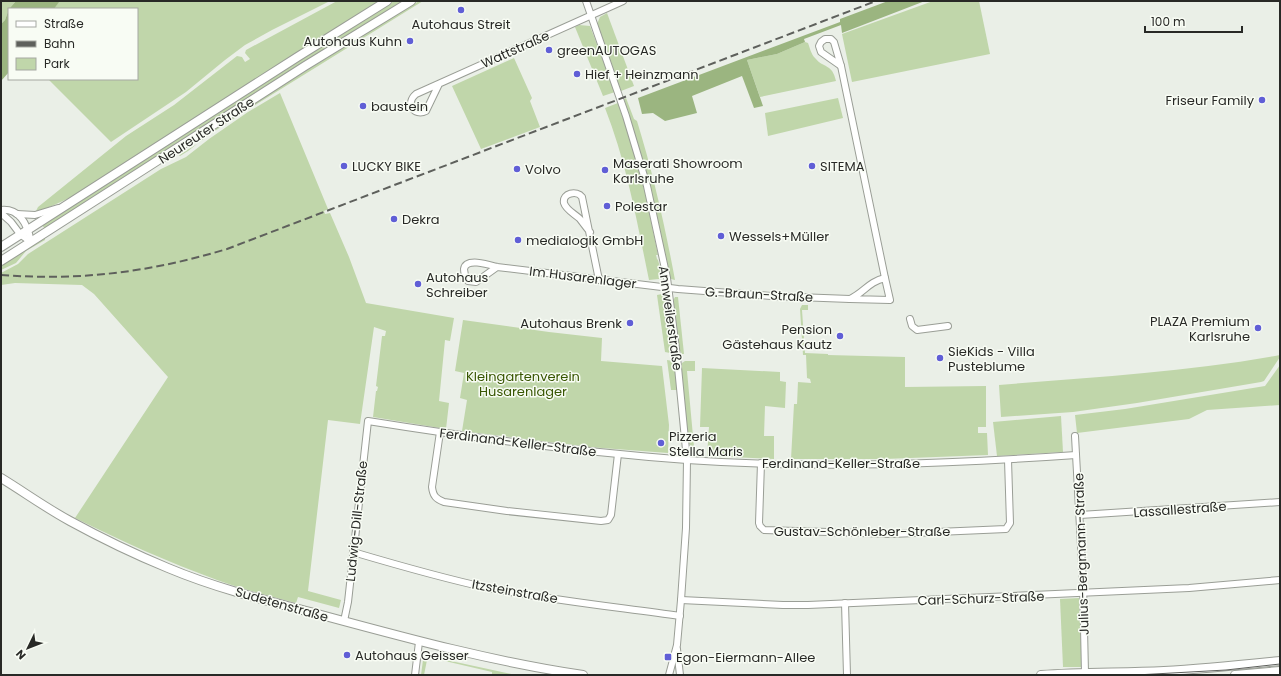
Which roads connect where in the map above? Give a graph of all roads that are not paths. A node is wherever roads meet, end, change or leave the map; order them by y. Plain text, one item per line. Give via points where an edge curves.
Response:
1 (387, 1) edge
2 (412, 1) edge
3 (586, 1) edge
4 (622, 1) edge
5 (590, 15) junction
6 (841, 66) dead end
7 (440, 84) junction
8 (63, 206) junction
9 (1, 210) edge
10 (1, 213) edge
11 (17, 214) junction
12 (28, 229) junction
13 (590, 232) junction
14 (20, 234) junction
15 (31, 242) junction
16 (1, 247) edge
17 (1, 261) edge
18 (497, 267) junction
19 (885, 278) junction
20 (599, 280) junction
21 (668, 288) junction
22 (850, 299) junction
23 (910, 319) dead end
24 (948, 326) dead end
25 (368, 421) joint
26 (440, 432) junction
27 (1075, 436) dead end
28 (618, 454) junction
29 (1076, 456) junction
30 (687, 460) junction
31 (1008, 460) junction
32 (761, 463) junction
33 (1, 478) edge
34 (1280, 502) edge
35 (1080, 515) junction
36 (353, 552) junction
37 (1280, 580) edge
38 (1083, 593) junction
39 (681, 600) junction
40 (845, 603) junction
41 (680, 616) junction
42 (344, 621) junction
43 (419, 642) junction
44 (677, 645) junction
45 (1280, 661) edge
46 (1280, 671) edge
47 (1085, 673) junction
48 (415, 675) edge
49 (583, 675) edge
50 (669, 675) edge
51 (680, 675) edge
52 (847, 675) edge
53 (1041, 675) edge
54 (1235, 675) edge

1 - 8 main road, Neureuter Straße
2 - 15 main road, Neureuter Straße via 305,66
3 - 5 street, Annweilerstraße
4 - 5 street, Wattstraße
5 - 7 street, Wattstraße
5 - 21 street, Annweilerstraße via 626,116 647,186
6 - 19 street, G.-Braun-Straße
7 - 7 street, Wattstraße via 413,96 410,103 414,111 426,111
8 - 11 street via 35,215
8 - 12 main road, Neureuter Straße
9 - 11 street
10 - 14 street
11 - 12 street
12 - 14 main road, Neureuter Straße
12 - 15 street
13 - 13 street via 580,193 567,195 564,199 567,208
13 - 20 street
14 - 15 street
14 - 16 main road, Neureuter Straße
15 - 17 main road, Neureuter Straße
18 - 18 street, Im Husarenlager via 469,262 464,266 464,270 468,281 476,282
18 - 20 street, Im Husarenlager
19 - 22 street via 876,280
19 - 22 street, G.-Braun-Straße via 890,300
20 - 21 street, Im Husarenlager
21 - 22 street, G.-Braun-Straße
21 - 30 street, Annweilerstraße via 678,357
23 - 24 street via 912,326 918,330
25 - 26 street, Ferdinand-Keller-Straße
25 - 36 street, Ludwig-Dill-Straße
26 - 28 street, Ferdinand-Keller-Straße
26 - 28 street via 432,487 436,498 444,502 507,511 608,520 611,515
27 - 29 street, Julius-Bergmann-Straße
28 - 30 street, Ferdinand-Keller-Straße
29 - 31 street, Ferdinand-Keller-Straße
29 - 35 street, Julius-Bergmann-Straße
30 - 32 street, Ferdinand-Keller-Straße
30 - 39 street, Annweilerstraße
31 - 32 street, Ferdinand-Keller-Straße via 886,465
31 - 32 street, Gustav-Schönleber-Straße via 1010,523 1006,529 892,534 764,530 759,523
33 - 42 main road, Sudetenstraße via 113,544 168,568 247,595
34 - 35 street, Lassallestraße
35 - 38 street, Julius-Bergmann-Straße
36 - 41 street, Itzsteinstraße via 487,587
36 - 42 street, Ludwig-Dill-Straße
37 - 38 street, Carl-Schurz-Straße
38 - 40 street, Carl-Schurz-Straße
38 - 47 street, Julius-Bergmann-Straße
39 - 40 street, Carl-Schurz-Straße via 783,606
39 - 41 street, Annweilerstraße
40 - 52 street
41 - 44 street, Annweilerstraße
42 - 43 main road, Sudetenstraße
43 - 48 street
43 - 49 main road, Sudetenstraße
44 - 50 street, Annweilerstraße
44 - 51 street, Annweilerstraße
45 - 47 main road via 1163,671
46 - 54 main road
47 - 53 main road

